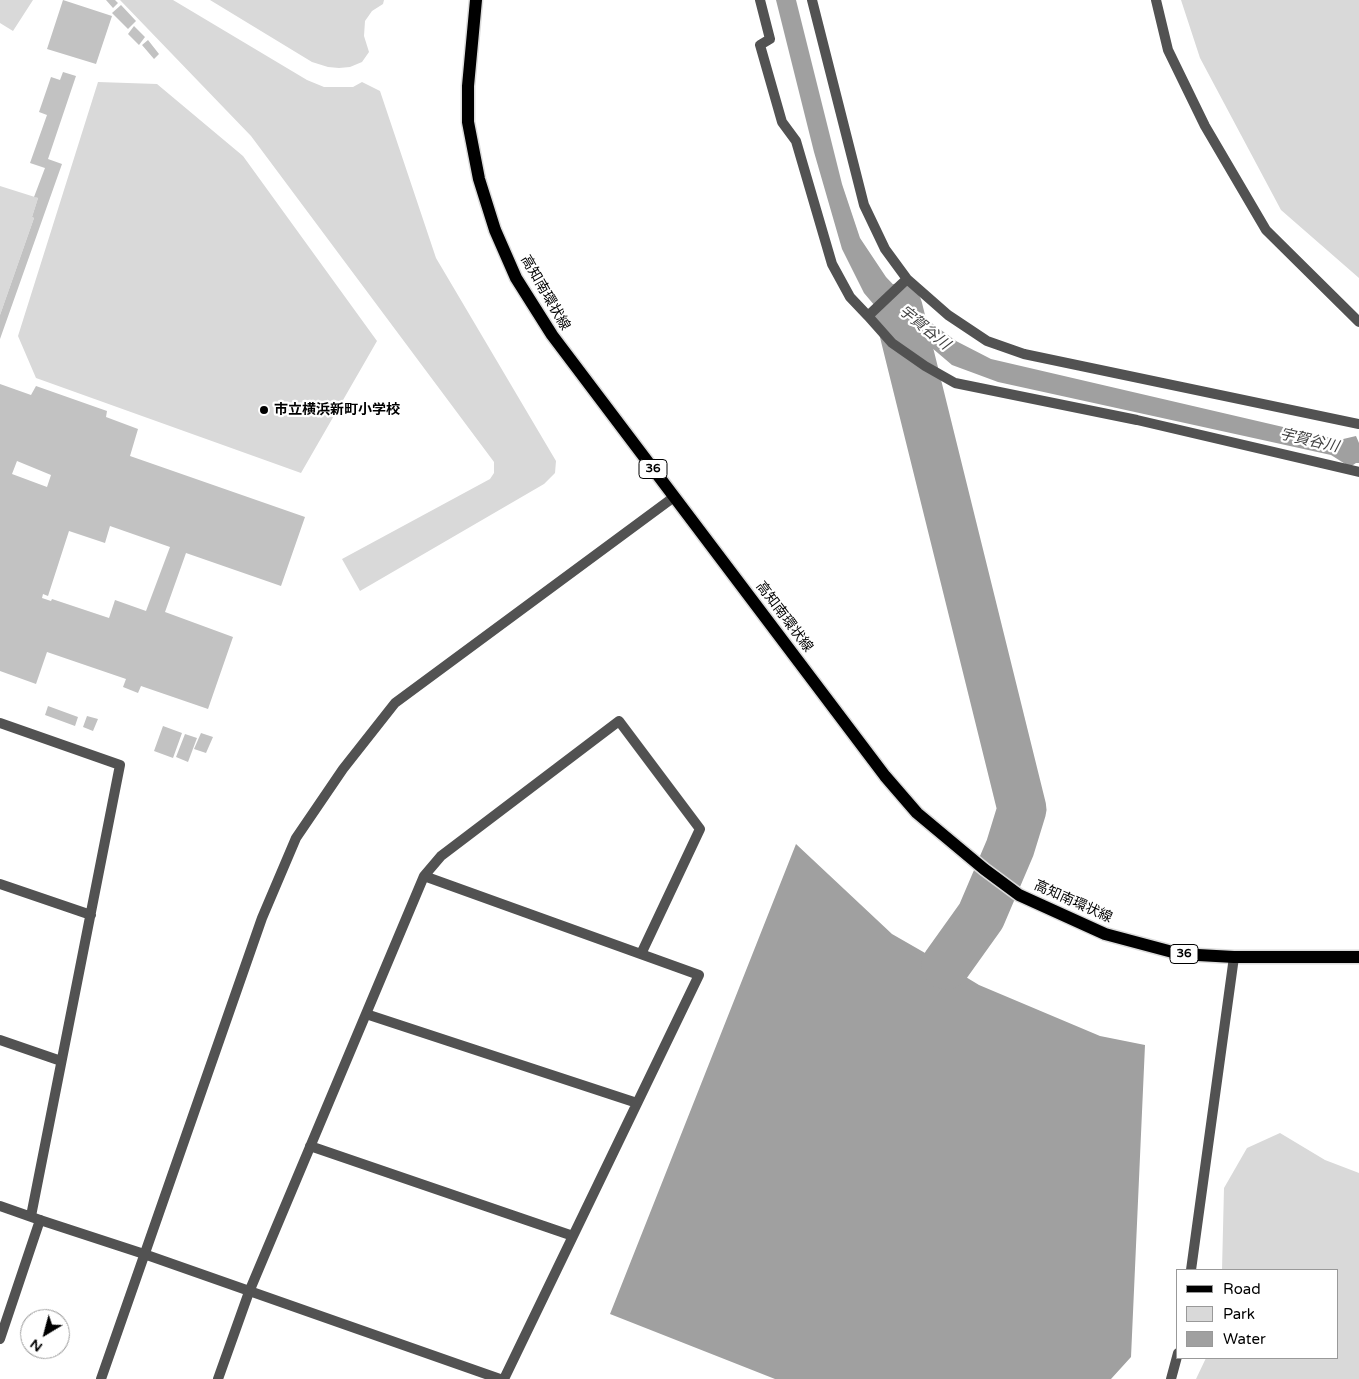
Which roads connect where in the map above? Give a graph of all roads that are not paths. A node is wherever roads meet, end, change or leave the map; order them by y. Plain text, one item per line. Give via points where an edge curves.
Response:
1 (476, 0) edge
2 (760, 0) edge
3 (812, 0) edge
4 (1156, 0) edge
5 (903, 282) junction
6 (871, 313) junction
7 (1359, 322) edge
8 (1359, 424) edge
9 (1359, 472) edge
10 (674, 497) junction
11 (0, 723) edge
12 (424, 876) junction
13 (0, 884) edge
14 (90, 915) junction
15 (641, 954) junction
16 (1234, 957) junction
17 (1359, 957) edge
18 (366, 1014) junction
19 (0, 1040) edge
20 (61, 1062) junction
21 (637, 1103) junction
22 (310, 1146) junction
23 (0, 1206) edge
24 (36, 1218) junction
25 (573, 1236) junction
26 (144, 1254) junction
27 (1191, 1269) edge
28 (249, 1292) junction
29 (0, 1339) edge
30 (1177, 1359) edge
31 (101, 1379) edge
32 (218, 1379) edge
33 (502, 1379) edge
34 (1172, 1379) edge

1 - 10 main road, 高知南環状線 / 36 via 468,122 479,179 495,230 516,278 552,335
2 - 6 street via 770,39 760,45 782,122 796,141 832,264 850,297
3 - 5 street via 864,205
4 - 7 street via 1168,50 1205,126 1266,230
5 - 6 street
5 - 8 street via 987,341 1024,354
6 - 9 street via 892,343 955,383 1137,420
10 - 16 main road, 高知南環状線 / 36 via 886,776 917,813 984,869 1019,895 1105,934 1180,954
10 - 26 street via 395,704 344,768 296,838 262,918
11 - 14 street via 120,765
12 - 15 street
12 - 15 street via 440,856 619,721 700,829
12 - 18 street
13 - 14 street
14 - 20 street
15 - 21 street via 699,975
16 - 17 main road, 高知南環状線 / 36
16 - 27 street
18 - 21 street
18 - 22 street
19 - 20 street
20 - 24 street
21 - 25 street
22 - 25 street
22 - 28 street
23 - 24 street
24 - 26 street
24 - 29 street
25 - 33 street
26 - 28 street
26 - 31 street
28 - 32 street
28 - 33 street
30 - 34 street

